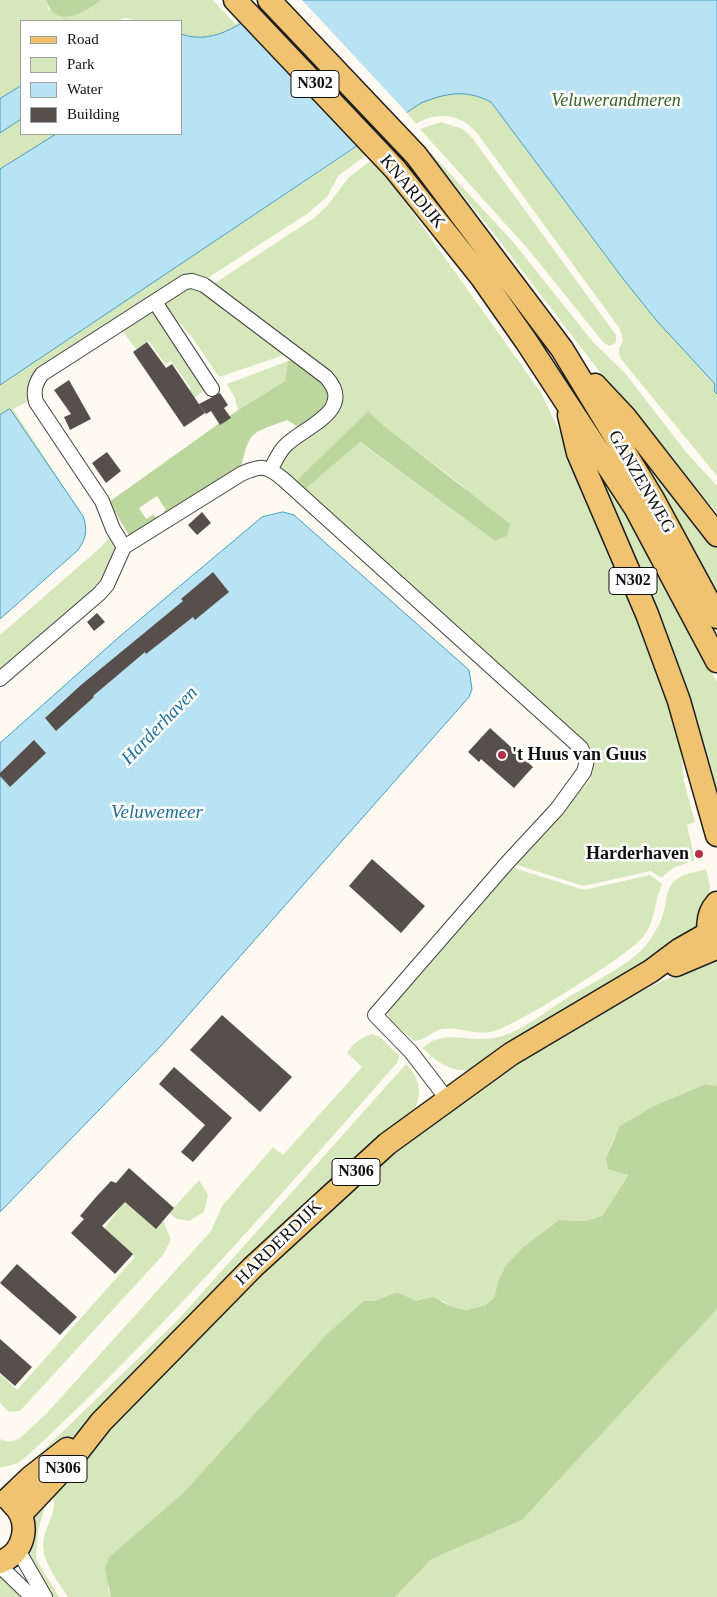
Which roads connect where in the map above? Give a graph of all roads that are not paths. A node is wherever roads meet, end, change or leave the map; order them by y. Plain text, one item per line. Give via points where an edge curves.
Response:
1 (235, 0) edge
2 (269, 0) edge
3 (155, 302) junction
4 (562, 350) junction
5 (212, 389) dead end
6 (567, 402) junction
7 (270, 469) junction
8 (717, 535) edge
9 (124, 547) junction
10 (717, 617) edge
11 (717, 661) edge
12 (0, 679) edge
13 (717, 836) edge
14 (717, 903) edge
15 (714, 944) edge
16 (448, 1099) junction
17 (10, 1503) edge
18 (6, 1559) edge
19 (32, 1597) edge
20 (45, 1597) edge

1 - 6 main road, KNARDIJK / N302 via 395,169 482,278
2 - 4 main road, KNARDIJK / N302 via 416,155
3 - 5 street
3 - 7 street via 185,282 204,285 331,382 335,395 330,412 286,445
3 - 9 street via 42,374 35,389 36,402 102,501
4 - 8 main road, N302 via 625,417
4 - 10 main road, GANZENWEG / N302 via 652,499
6 - 11 main road, GANZENWEG / N302 via 636,509
6 - 13 main road, N302 via 578,453 647,614 679,701
7 - 9 street via 256,467 241,474
7 - 16 street via 582,748 587,760 584,772 557,809 375,1015 411,1052
9 - 12 street via 99,594
14 - 15 main road, N306 via 710,914
15 - 16 main road, HARDERDIJK / N306 via 685,963 651,971 511,1054
16 - 17 main road, HARDERDIJK / N306 via 387,1144 253,1267 101,1422 56,1477
17 - 18 main road, N306 via 24,1528 23,1539
18 - 19 street
18 - 20 street

